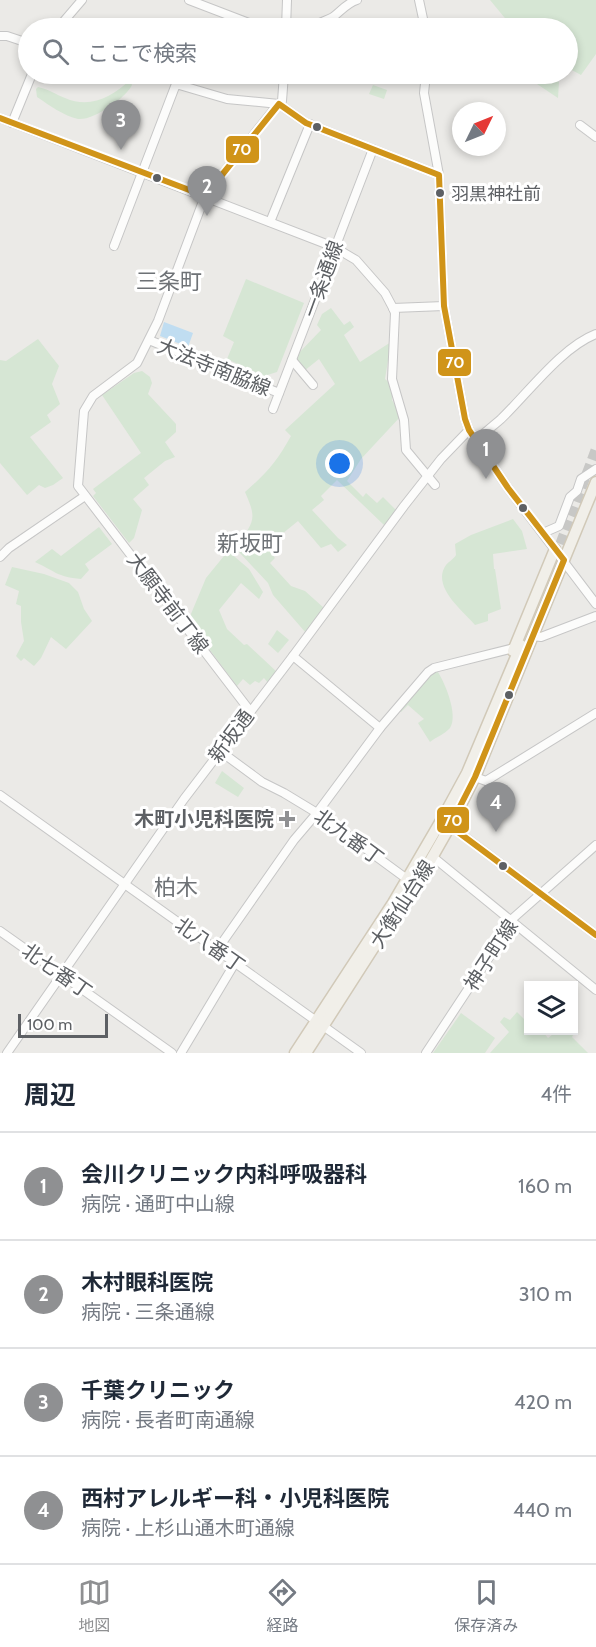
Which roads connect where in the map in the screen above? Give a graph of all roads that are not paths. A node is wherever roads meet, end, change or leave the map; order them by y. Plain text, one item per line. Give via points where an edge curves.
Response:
1 (82, 0) edge
2 (189, 0) edge
3 (287, 0) edge
4 (357, 0) edge
5 (419, 0) edge
6 (67, 18) edge
7 (236, 18) edge
8 (286, 18) edge
9 (330, 18) edge
10 (423, 18) edge
11 (0, 36) edge
12 (18, 40) edge
13 (28, 84) edge
14 (283, 84) edge
15 (425, 84) edge
16 (279, 104) junction
17 (0, 118) edge
18 (12, 123) junction
19 (310, 124) junction
20 (580, 125) dead end
21 (596, 137) edge
22 (373, 149) junction
23 (143, 174) junction
24 (439, 175) junction
25 (205, 196) junction
26 (270, 222) junction
27 (114, 246) dead end
28 (334, 247) junction
29 (444, 306) junction
30 (393, 308) junction
31 (596, 334) edge
32 (149, 340) junction
33 (292, 360) junction
34 (313, 385) dead end
35 (279, 393) junction
36 (273, 409) dead end
37 (469, 430) junction
38 (476, 440) junction
39 (596, 469) edge
40 (427, 477) junction
41 (596, 482) edge
42 (435, 485) dead end
43 (85, 496) junction
44 (543, 533) junction
45 (555, 549) junction
46 (1, 556) edge
47 (564, 560) junction
48 (596, 604) edge
49 (596, 616) edge
50 (532, 636) junction
51 (517, 646) junction
52 (293, 656) junction
53 (250, 711) junction
54 (596, 713) edge
55 (380, 728) junction
56 (220, 751) junction
57 (475, 777) junction
58 (0, 795) edge
59 (317, 813) junction
60 (446, 823) junction
61 (596, 845) edge
62 (433, 857) junction
63 (411, 882) junction
64 (125, 885) junction
65 (542, 894) junction
66 (511, 920) junction
67 (0, 931) edge
68 (596, 935) edge
69 (217, 950) junction
70 (235, 963) junction
71 (62, 976) junction
72 (596, 990) edge
73 (320, 1023) junction
74 (7, 1053) edge
75 (172, 1053) edge
76 (181, 1053) edge
77 (295, 1053) edge
78 (306, 1053) edge
79 (361, 1053) edge
80 (426, 1053) edge

1 - 6 street
2 - 7 street
3 - 8 street
4 - 9 street
5 - 10 street
11 - 12 street
13 - 18 street
14 - 16 street
15 - 24 street
16 - 19 street
16 - 23 street via 227,99 176,84
16 - 25 street
17 - 18 street
18 - 23 street
19 - 22 street
19 - 26 street
20 - 21 street
22 - 24 street
22 - 28 street, 一条通線
23 - 25 street
23 - 27 street
24 - 29 street
25 - 26 street
25 - 32 street
26 - 28 street
28 - 30 street via 356,260
28 - 33 street, 一条通線
29 - 30 street
29 - 37 street
30 - 40 street via 392,379 404,420 406,450
31 - 38 street via 584,339 552,367
32 - 35 street, 大法寺南脇線
32 - 43 street via 133,368 93,396 84,411 78,486
33 - 34 street
33 - 35 street, 一条通線
35 - 36 street, 一条通線
37 - 38 street
37 - 40 street, 新坂通
38 - 44 street
39 - 44 street via 581,479 559,526
40 - 42 street
40 - 52 street, 新坂通
41 - 47 main road, 大衡仙台線
43 - 46 street
43 - 53 street, 大願寺前丁線
44 - 45 street
45 - 47 street
45 - 51 main road, 大衡仙台線
47 - 48 street
47 - 50 main road, 大衡仙台線
49 - 50 street via 541,637
50 - 57 main road, 大衡仙台線
51 - 55 street via 434,668
51 - 60 main road, 大衡仙台線 via 449,804
52 - 53 street, 新坂通
52 - 55 street
53 - 56 street, 新坂通
54 - 57 street via 486,781
55 - 59 street
56 - 59 street, 北九番丁 via 262,782
56 - 64 street, 新坂通
57 - 60 main road, 大衡仙台線
58 - 64 street, 北八番丁
59 - 63 street, 北九番丁
59 - 69 street
60 - 62 main road, 大衡仙台線
60 - 63 main road, 大衡仙台線
60 - 65 street
61 - 65 street, 神子町線
62 - 63 main road, 大衡仙台線
62 - 66 street
63 - 73 main road, 大衡仙台線 via 393,916
64 - 69 street, 北八番丁
64 - 71 street, 新坂通
65 - 66 street, 神子町線
65 - 68 street
66 - 72 street
66 - 80 street, 神子町線
67 - 71 street, 北七番丁
69 - 70 street, 北八番丁
70 - 73 street, 北八番丁
70 - 76 street
71 - 74 street, 新坂通
71 - 75 street, 北七番丁
73 - 77 main road, 大衡仙台線
73 - 78 main road, 大衡仙台線
73 - 79 street, 北八番丁

